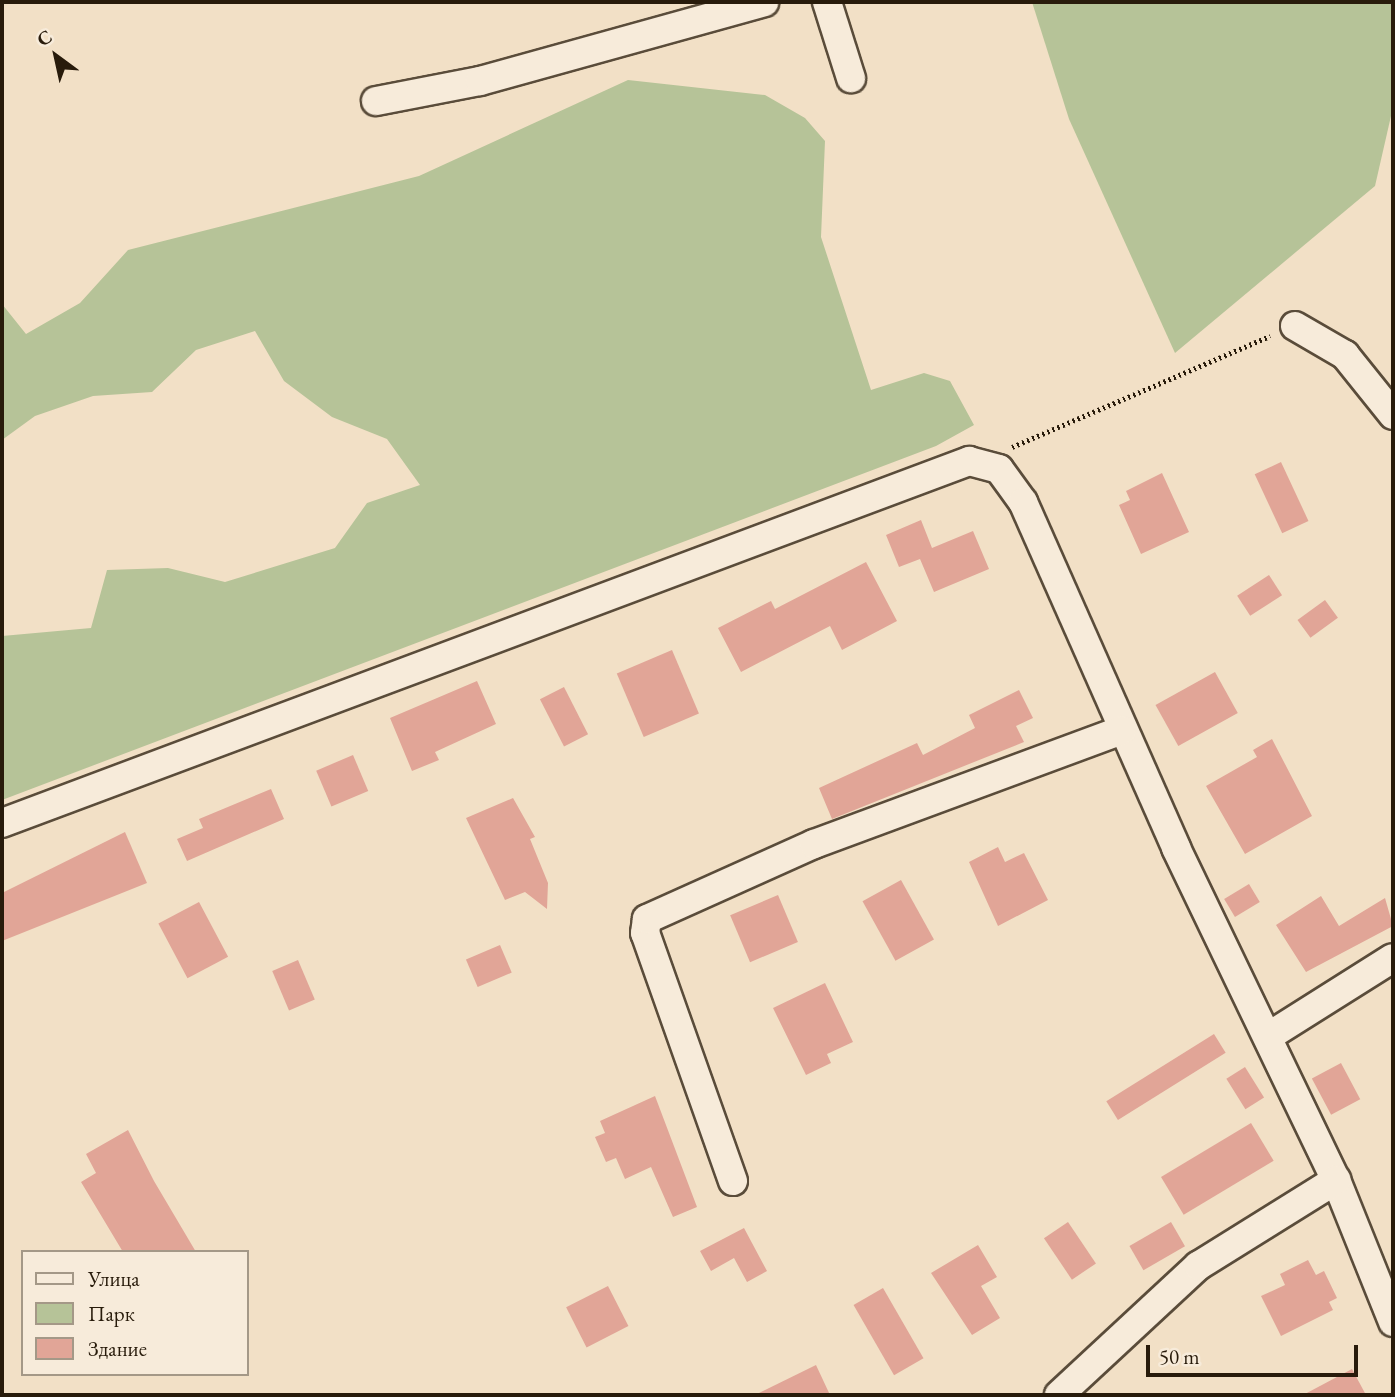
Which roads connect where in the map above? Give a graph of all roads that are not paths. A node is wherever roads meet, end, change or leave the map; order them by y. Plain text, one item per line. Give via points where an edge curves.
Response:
1 (764, 2) edge
2 (827, 2) edge
3 (851, 78) dead end
4 (376, 101) dead end
5 (1295, 326) road end
6 (1393, 415) edge
7 (1122, 730) junction
8 (2, 823) edge
9 (1393, 958) edge
10 (1269, 1036) junction
11 (1336, 1180) junction
12 (733, 1181) dead end
13 (1393, 1322) edge
14 (1059, 1395) edge

1 - 4 street via 480,80
2 - 3 street
5 - 6 street via 1345,355
7 - 8 street via 1023,502 999,469 969,461
7 - 10 street
7 - 12 street via 814,844 648,919 645,933
9 - 10 street
10 - 11 street
11 - 13 street
11 - 14 street via 1207,1259

